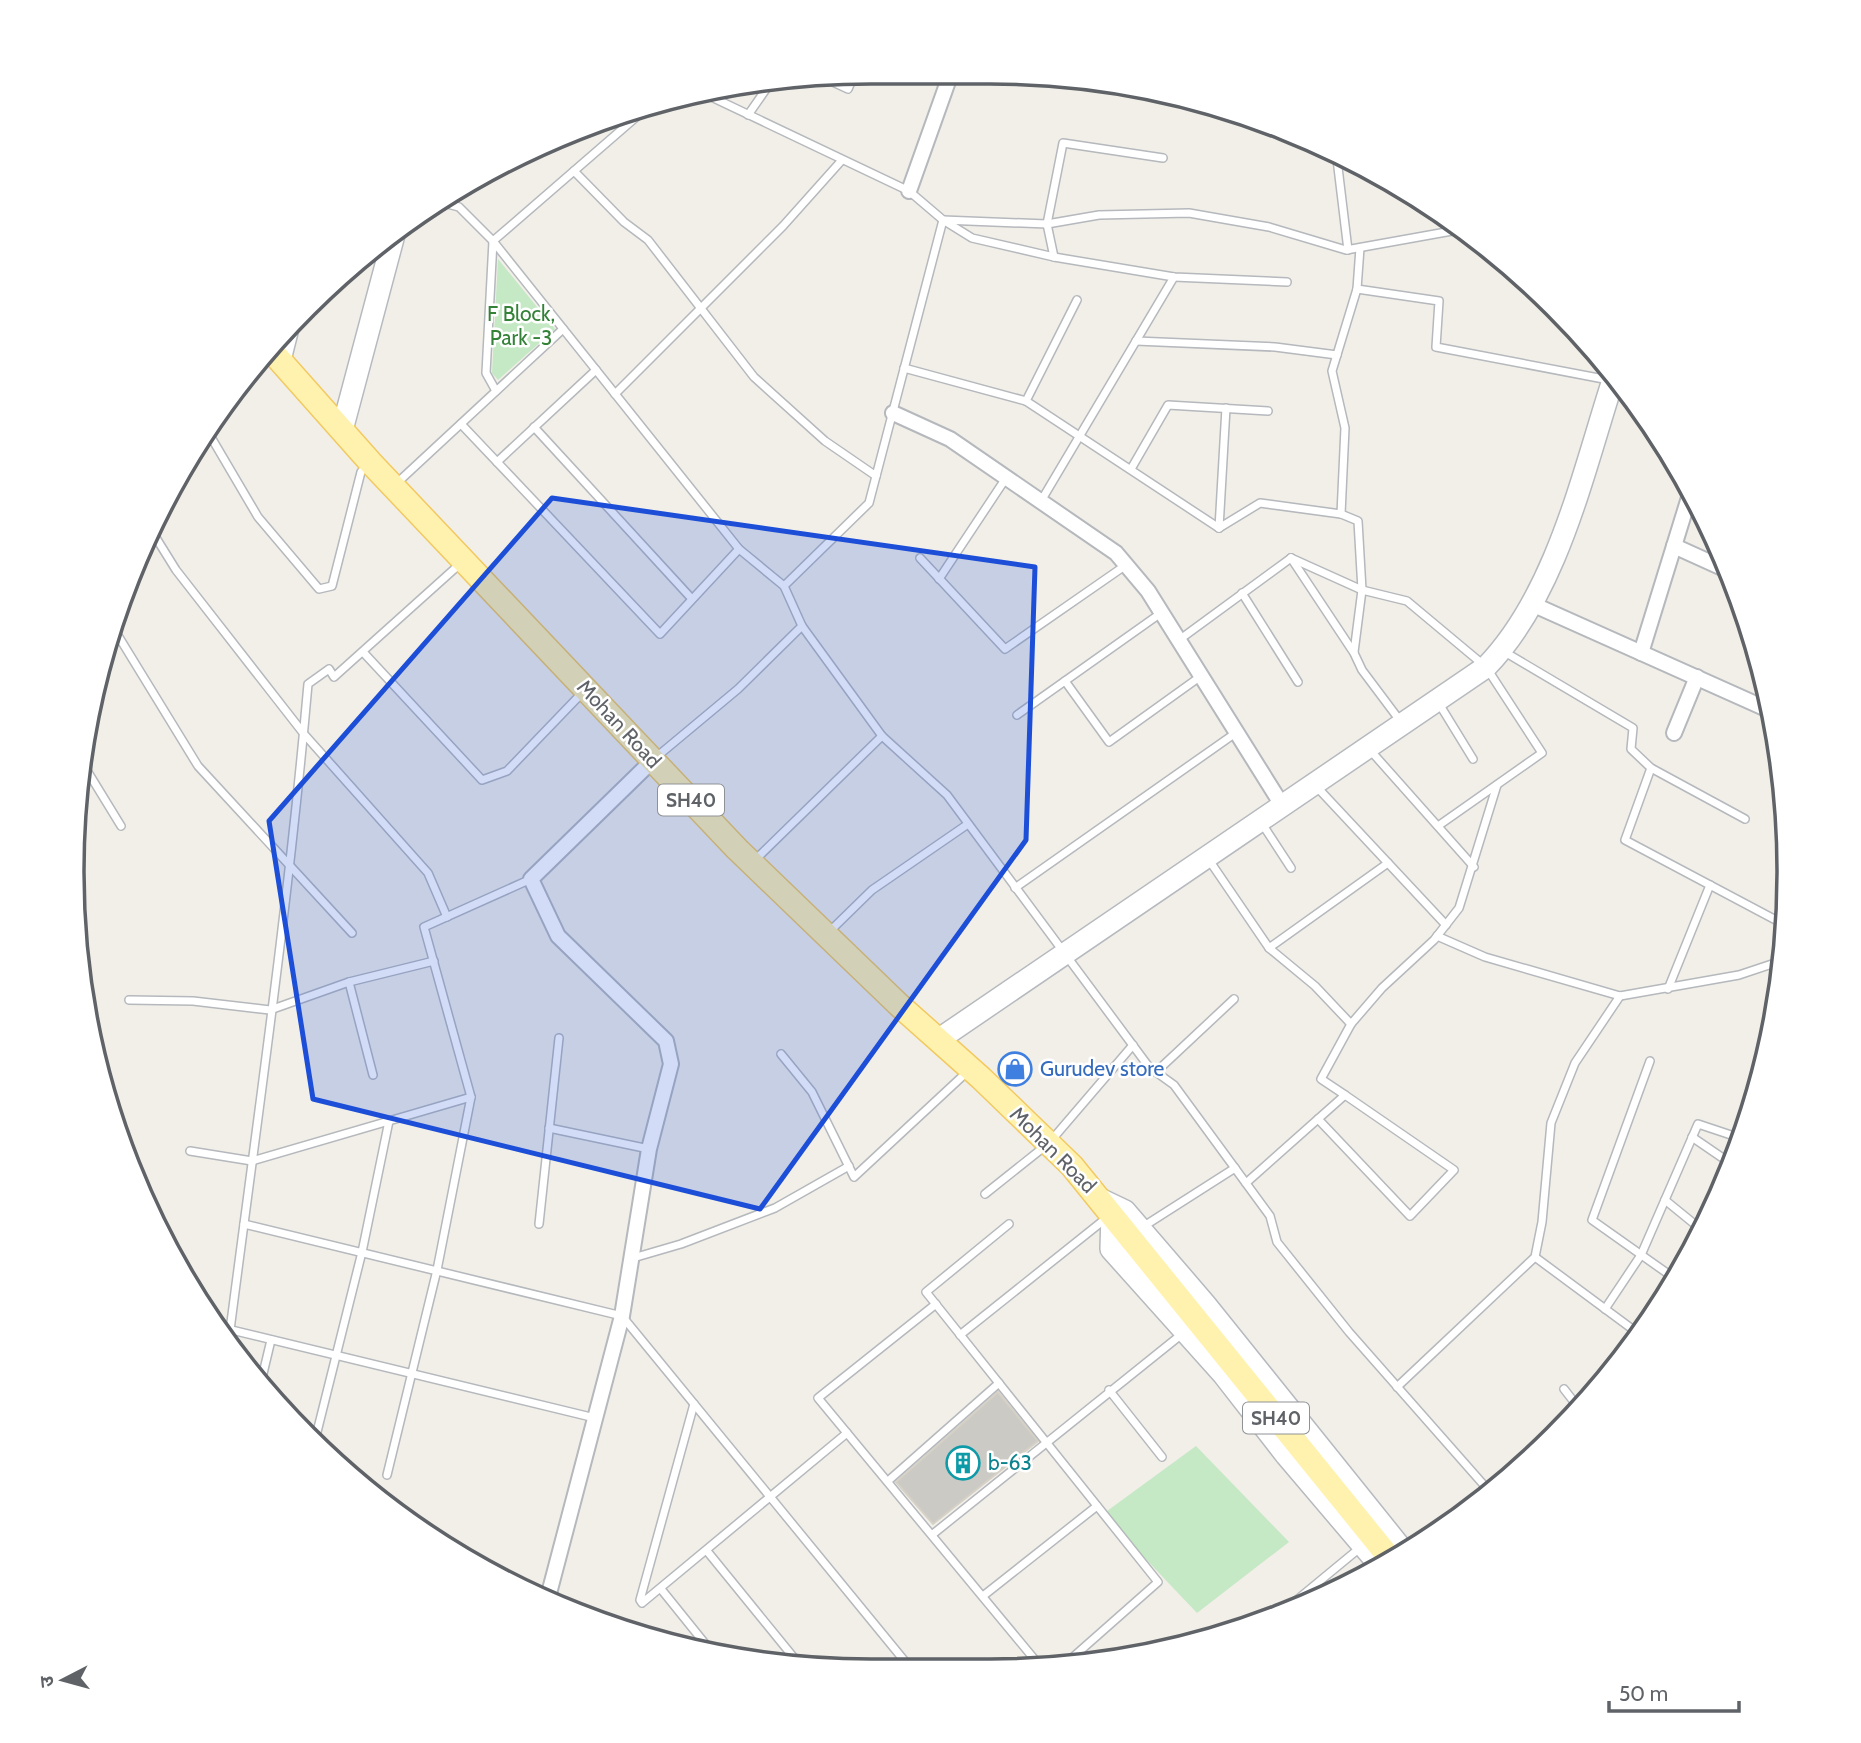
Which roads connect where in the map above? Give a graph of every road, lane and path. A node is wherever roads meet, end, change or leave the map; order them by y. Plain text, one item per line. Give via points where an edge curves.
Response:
1 (947, 84) edge
2 (764, 92) edge
3 (716, 99) edge
4 (748, 115) junction
5 (630, 122) edge
6 (1163, 158) dead end
7 (842, 160) junction
8 (1338, 165) edge
9 (575, 170) junction
10 (909, 191) junction
11 (453, 205) edge
12 (943, 220) junction
13 (1047, 224) junction
14 (1448, 232) edge
15 (493, 241) junction
16 (1360, 248) junction
17 (390, 249) edge
18 (1348, 250) junction
19 (1054, 257) junction
20 (1174, 277) junction
21 (1287, 282) dead end
22 (1357, 289) junction
23 (1077, 300) dead end
24 (700, 309) junction
25 (563, 329) junction
26 (1136, 341) junction
27 (1337, 355) junction
28 (276, 356) edge
29 (904, 368) junction
30 (596, 370) junction
31 (1602, 377) edge
32 (1611, 388) edge
33 (496, 391) junction
34 (615, 394) junction
35 (1026, 401) junction
36 (1226, 408) junction
37 (1268, 411) dead end
38 (892, 413) junction
39 (461, 424) junction
40 (534, 427) junction
41 (342, 430) junction
42 (1080, 435) junction
43 (213, 441) edge
44 (497, 462) junction
45 (370, 463) junction
46 (1131, 469) junction
47 (876, 476) junction
48 (1006, 478) junction
49 (393, 486) junction
50 (1041, 501) junction
51 (1686, 506) edge
52 (1341, 514) junction
53 (1219, 528) junction
54 (157, 540) edge
55 (1674, 546) junction
56 (739, 549) junction
57 (920, 558) dead end
58 (1291, 558) junction
59 (464, 560) junction
60 (1714, 564) edge
61 (1126, 565) junction
62 (939, 579) junction
63 (784, 586) junction
64 (1362, 590) junction
65 (1242, 593) junction
66 (692, 599) junction
67 (1532, 604) junction
68 (1162, 613) junction
69 (802, 626) junction
70 (120, 639) edge
71 (1179, 640) junction
72 (1502, 651) junction
73 (363, 652) junction
74 (1354, 653) junction
75 (1642, 653) junction
76 (1486, 667) junction
77 (1202, 676) junction
78 (1697, 677) junction
79 (1065, 681) junction
80 (1298, 682) dead end
81 (586, 689) junction
82 (1436, 699) junction
83 (1759, 705) edge
84 (1017, 715) dead end
85 (1401, 723) junction
86 (1237, 732) junction
87 (1675, 733) dead end
88 (304, 734) junction
89 (882, 736) junction
90 (1367, 746) junction
91 (1473, 759) dead end
92 (653, 760) junction
93 (1651, 768) junction
94 (90, 776) edge
95 (1313, 784) junction
96 (1497, 785) junction
97 (1282, 805) junction
98 (1745, 819) dead end
99 (1260, 820) junction
100 (968, 824) junction
101 (121, 826) dead end
102 (1438, 826) junction
103 (1207, 857) junction
104 (752, 863) junction
105 (1388, 863) junction
106 (1474, 867) junction
107 (1292, 868) dead end
108 (291, 869) junction
109 (531, 879) junction
110 (1710, 885) junction
111 (1015, 888) junction
112 (447, 917) junction
113 (1775, 920) edge
114 (1446, 925) junction
115 (352, 933) dead end
116 (826, 934) junction
117 (1437, 936) junction
118 (1269, 948) junction
119 (1063, 955) junction
120 (434, 961) junction
121 (1771, 964) edge
122 (349, 982) junction
123 (1668, 989) junction
124 (1620, 996) junction
125 (1234, 999) dead end
126 (130, 1000) dead end
127 (270, 1010) junction
128 (1351, 1024) junction
129 (559, 1038) dead end
130 (938, 1040) junction
131 (1133, 1045) junction
132 (781, 1054) dead end
133 (1650, 1061) dead end
134 (971, 1069) junction
135 (1156, 1072) junction
136 (373, 1075) dead end
137 (1345, 1095) junction
138 (471, 1097) junction
139 (1318, 1119) junction
140 (389, 1121) junction
141 (549, 1128) junction
142 (1731, 1135) edge
143 (1692, 1138) junction
144 (1049, 1143) junction
145 (649, 1149) junction
146 (190, 1151) dead end
147 (1723, 1158) edge
148 (252, 1161) junction
149 (849, 1166) junction
150 (1235, 1168) junction
151 (1246, 1183) junction
152 (985, 1194) dead end
153 (1665, 1200) junction
154 (1107, 1207) junction
155 (244, 1224) junction
156 (539, 1224) dead end
157 (1009, 1224) dead end
158 (1694, 1224) edge
159 (1135, 1232) junction
160 (362, 1252) junction
161 (1641, 1255) junction
162 (634, 1258) junction
163 (1535, 1258) junction
164 (437, 1270) junction
165 (1666, 1273) edge
166 (936, 1304) junction
167 (1605, 1309) junction
168 (622, 1316) junction
169 (230, 1328) edge
170 (1631, 1328) edge
171 (232, 1331) edge
172 (1186, 1332) junction
173 (960, 1335) junction
174 (271, 1340) junction
175 (335, 1356) junction
176 (263, 1372) edge
177 (411, 1376) junction
178 (999, 1383) junction
179 (1397, 1387) junction
180 (1564, 1389) dead end
181 (1109, 1390) junction
182 (1573, 1400) edge
183 (694, 1404) junction
184 (596, 1418) junction
185 (317, 1430) edge
186 (847, 1433) junction
187 (1046, 1442) junction
188 (1162, 1457) dead end
189 (387, 1475) dead end
190 (888, 1481) junction
191 (1483, 1485) edge
192 (771, 1498) junction
193 (1097, 1506) junction
194 (933, 1534) junction
195 (1398, 1544) edge
196 (1363, 1545) junction
197 (707, 1551) junction
198 (1384, 1552) edge
199 (1373, 1558) edge
200 (661, 1589) junction
201 (550, 1590) edge
202 (1306, 1592) edge
203 (983, 1596) junction
204 (702, 1640) edge
205 (1077, 1653) edge
206 (791, 1654) edge
207 (1033, 1657) edge
208 (903, 1659) edge

1 - 10 street
2 - 4 lane
3 - 4 lane
4 - 7 lane
5 - 9 lane
6 - 13 lane via 1063,143
7 - 10 lane
7 - 24 lane
8 - 18 lane
9 - 15 lane
9 - 24 lane via 624,222 648,240
10 - 12 lane
11 - 15 lane
12 - 13 lane
12 - 19 lane via 972,238
12 - 29 lane
13 - 18 lane via 1099,215 1189,213 1269,227
13 - 19 lane
14 - 16 lane
15 - 25 lane
15 - 33 lane via 486,373
16 - 18 lane
16 - 22 lane
17 - 41 street
19 - 20 lane
20 - 21 lane
20 - 26 lane
22 - 27 lane
22 - 31 lane via 1439,301 1436,347
23 - 35 lane
24 - 34 lane
24 - 47 lane via 754,377 825,441
25 - 30 lane
25 - 33 lane
26 - 27 lane via 1275,347
26 - 42 lane
27 - 52 lane via 1332,371 1345,428
28 - 41 main road, Mohan Road / SH40
29 - 35 lane
29 - 38 lane
30 - 34 lane
30 - 40 lane
32 - 67 street via 1562,535
33 - 39 lane
34 - 56 lane
35 - 42 lane
36 - 37 lane
36 - 46 lane via 1168,405
36 - 53 lane
38 - 47 lane
38 - 48 street via 950,439
39 - 44 lane
39 - 49 lane
40 - 44 lane
40 - 66 lane
41 - 45 main road, Mohan Road / SH40
42 - 46 lane
42 - 50 lane
43 - 45 lane via 258,517 319,589 332,586 360,472
44 - 66 lane via 660,634
45 - 49 main road, Mohan Road / SH40
46 - 53 lane
47 - 63 lane via 869,503
48 - 50 street
48 - 62 lane
49 - 59 main road, Mohan Road / SH40
50 - 61 street via 1116,553
51 - 55 street
52 - 53 lane via 1260,503
52 - 64 lane via 1358,521
54 - 88 lane
55 - 60 street
55 - 75 street
56 - 63 lane
56 - 66 lane
57 - 62 lane
58 - 64 lane
58 - 65 lane
58 - 74 lane
59 - 73 lane
59 - 81 main road, Mohan Road / SH40
61 - 62 lane via 1005,649
61 - 68 street
63 - 69 lane
64 - 74 lane
64 - 76 lane via 1406,601
65 - 71 lane
65 - 80 lane
67 - 72 street
67 - 75 street
68 - 71 street
68 - 79 lane
69 - 89 lane
69 - 92 lane via 738,689
70 - 108 lane via 198,766
71 - 77 street
72 - 76 street
72 - 93 lane via 1633,728 1631,749
73 - 81 lane via 482,780 507,771
73 - 88 lane via 334,677 329,669 308,684
74 - 85 lane
75 - 78 street
76 - 82 street
76 - 96 lane via 1542,753
77 - 79 lane via 1109,742
77 - 86 street
78 - 83 street
78 - 87 street
79 - 84 lane
81 - 92 main road, Mohan Road / SH40
82 - 85 street
82 - 91 lane
85 - 90 street
86 - 97 street
86 - 111 lane
88 - 108 lane
88 - 112 lane via 428,873
89 - 100 lane via 947,795
89 - 104 lane
90 - 95 street
90 - 102 lane
92 - 104 main road, Mohan Road / SH40
92 - 109 street
93 - 98 lane
93 - 110 lane via 1625,840
94 - 101 lane
95 - 97 street
95 - 105 lane
96 - 102 lane
96 - 106 lane
97 - 99 street
99 - 103 street
99 - 107 lane
100 - 111 lane
100 - 116 lane via 872,890
102 - 106 lane
103 - 118 lane
103 - 119 street
104 - 116 main road, Mohan Road / SH40
105 - 114 lane
105 - 118 lane
106 - 114 lane via 1459,908
108 - 115 lane
108 - 127 lane
109 - 112 lane
109 - 145 street via 558,936 666,1041 671,1064
110 - 113 lane
110 - 123 lane
111 - 119 lane
112 - 120 lane via 424,927
114 - 117 lane
116 - 130 main road, Mohan Road / SH40
117 - 124 lane via 1485,957
117 - 128 lane
118 - 128 lane
119 - 130 street
119 - 131 lane
120 - 122 lane
120 - 138 lane
121 - 123 lane
122 - 127 lane
122 - 136 lane
123 - 124 lane
124 - 163 lane via 1575,1063 1551,1123
125 - 135 lane
126 - 127 lane
127 - 148 lane
128 - 137 lane via 1321,1079
129 - 141 lane
130 - 134 main road, Mohan Road / SH40
131 - 135 lane
131 - 144 lane
132 - 149 lane via 812,1092
133 - 161 lane via 1592,1220
134 - 144 main road, Mohan Road / SH40
134 - 149 lane via 854,1177
135 - 150 lane via 1174,1085
137 - 139 lane
137 - 139 lane via 1454,1170 1410,1216
138 - 140 lane
138 - 164 lane
139 - 151 lane
140 - 148 lane
140 - 160 lane
141 - 145 lane
141 - 156 lane
142 - 143 lane via 1698,1124
143 - 147 lane
143 - 153 lane
144 - 152 lane
144 - 154 main road, Mohan Road / SH40
145 - 162 street
146 - 148 lane
148 - 155 lane
149 - 162 lane via 775,1208
150 - 151 lane
150 - 159 lane
151 - 179 lane via 1270,1216 1277,1242
153 - 158 lane
153 - 161 lane
154 - 159 main road, Mohan Road / SH40
154 - 172 street via 1111,1249
154 - 173 lane
155 - 160 lane
155 - 169 lane
157 - 166 lane via 926,1292
159 - 195 street via 1205,1304
159 - 198 main road, SH40 via 1159,1273
160 - 164 lane
160 - 175 lane
161 - 165 lane
161 - 167 lane
162 - 168 street
163 - 167 lane
163 - 179 lane
164 - 168 lane
164 - 177 lane
166 - 173 lane
166 - 186 lane via 818,1398
167 - 170 lane
168 - 183 lane
168 - 184 street
171 - 174 lane
172 - 181 lane
172 - 196 street
173 - 178 lane
174 - 175 lane
174 - 176 lane
175 - 177 lane
175 - 185 lane
177 - 184 lane
177 - 189 lane
178 - 187 lane
178 - 190 lane
179 - 191 lane
180 - 182 lane
181 - 187 lane
181 - 188 lane
183 - 192 lane
183 - 200 lane via 640,1600 642,1603
184 - 201 street
186 - 190 lane
186 - 192 lane
187 - 193 lane
187 - 194 lane
190 - 194 lane
192 - 197 lane
192 - 208 lane
193 - 203 lane
193 - 205 lane via 1158,1582
194 - 203 lane
196 - 199 street
196 - 202 lane
197 - 200 lane
197 - 206 lane
200 - 204 lane
203 - 207 lane

